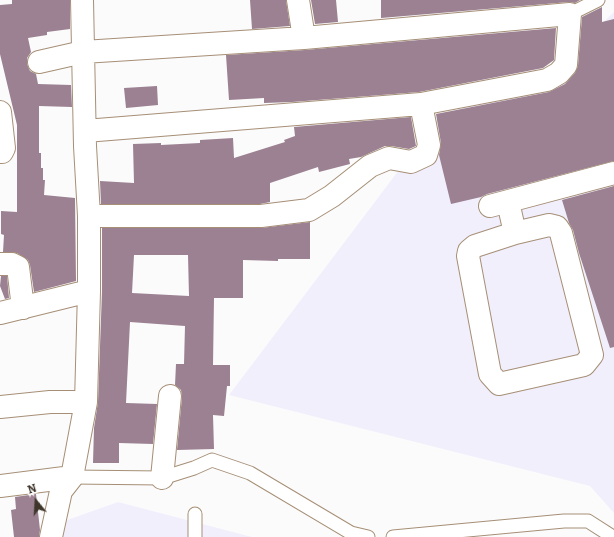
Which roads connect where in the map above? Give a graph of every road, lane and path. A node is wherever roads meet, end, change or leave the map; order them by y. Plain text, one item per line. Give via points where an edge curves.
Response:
1 (82, 0) edge
2 (298, 0) edge
3 (598, 0) edge
4 (570, 14) junction
5 (304, 38) junction
6 (83, 52) junction
7 (39, 62) dead end
8 (421, 104) junction
9 (0, 112) edge
10 (85, 131) junction
11 (0, 152) edge
12 (614, 173) edge
13 (89, 216) junction
14 (515, 233) junction
15 (0, 264) edge
16 (89, 291) junction
17 (23, 308) junction
18 (0, 313) edge
19 (170, 396) dead end
20 (86, 402) junction
21 (0, 407) edge
22 (72, 477) junction
23 (162, 478) junction
24 (0, 486) edge
25 (195, 514) dead end
26 (51, 537) edge
27 (195, 537) edge
28 (368, 537) edge
29 (392, 537) edge
30 (613, 537) edge

1 - 6 street
2 - 5 street
3 - 4 lane
4 - 5 street
4 - 8 street via 566,65 547,80
5 - 6 street
6 - 7 street
6 - 10 street
8 - 10 street
8 - 13 street via 429,145 426,155 411,162 389,158 370,166 332,196 309,210 261,216
9 - 11 street via 4,148
10 - 13 street
12 - 14 street via 499,204
13 - 16 street
14 - 14 street via 549,225 557,227 561,232 592,355 584,365 499,384 490,374 468,256 469,251 475,246
15 - 17 street via 18,267
16 - 17 street
16 - 20 street
17 - 18 street
19 - 23 street
20 - 21 street via 50,402
20 - 22 street
22 - 23 lane
22 - 24 street
22 - 26 street via 61,491
23 - 28 lane via 212,460 250,473 351,533
25 - 27 lane
29 - 30 lane via 564,521 588,521

